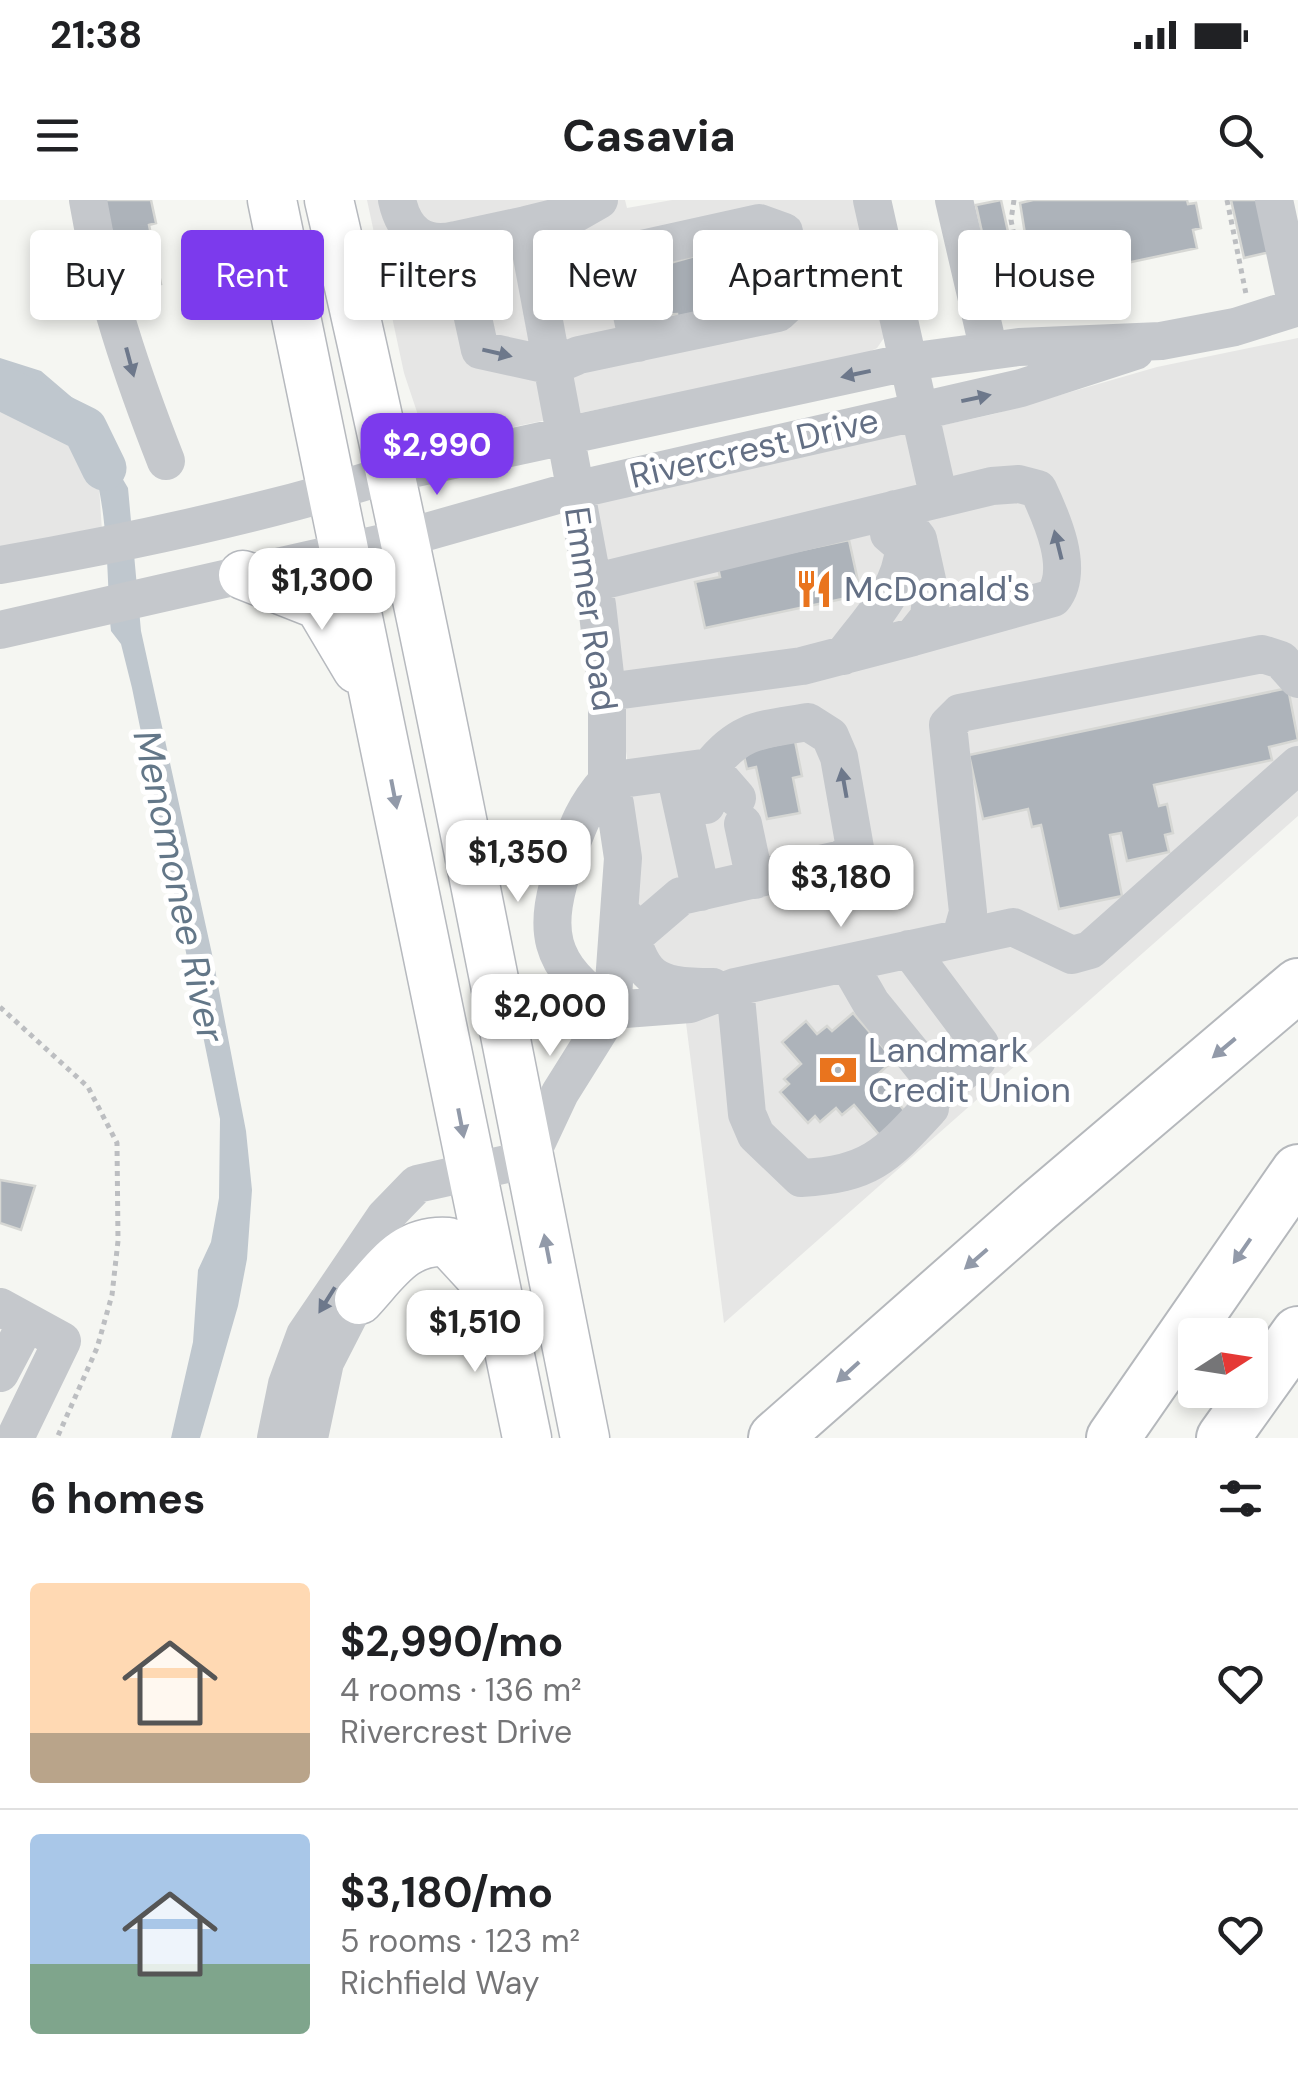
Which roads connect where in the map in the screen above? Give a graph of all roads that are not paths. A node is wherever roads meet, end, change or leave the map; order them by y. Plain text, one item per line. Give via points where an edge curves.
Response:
1 (88, 200) edge
2 (272, 200) edge
3 (294, 200) edge
4 (321, 200) edge
5 (329, 200) edge
6 (398, 200) edge
7 (598, 200) edge
8 (872, 200) edge
9 (954, 200) edge
10 (1274, 200) edge
11 (526, 225) junction
12 (409, 230) edge
13 (503, 230) edge
14 (340, 249) junction
15 (1298, 307) edge
16 (473, 320) edge
17 (1160, 341) junction
18 (638, 342) junction
19 (988, 351) junction
20 (908, 362) junction
21 (552, 366) junction
22 (919, 410) junction
23 (566, 438) junction
24 (166, 461) dead end
25 (364, 482) junction
26 (575, 490) junction
27 (940, 498) junction
28 (895, 509) junction
29 (374, 545) junction
30 (692, 559) junction
31 (0, 565) edge
32 (243, 575) junction
33 (592, 584) junction
34 (0, 630) edge
35 (913, 637) junction
36 (842, 656) junction
37 (1298, 679) edge
38 (606, 692) junction
39 (375, 698) junction
40 (1298, 765) edge
41 (693, 770) junction
42 (607, 781) junction
43 (623, 862) junction
44 (715, 888) junction
45 (622, 900) junction
46 (632, 938) junction
47 (960, 938) junction
48 (909, 949) junction
49 (848, 963) junction
50 (1298, 985) edge
51 (736, 988) junction
52 (612, 1010) junction
53 (929, 1100) junction
54 (529, 1159) junction
55 (1298, 1171) edge
56 (471, 1172) junction
57 (498, 1296) junction
58 (360, 1300) junction
59 (13, 1314) edge
60 (1298, 1333) edge
61 (0, 1373) edge
62 (1298, 1384) edge
63 (15, 1438) edge
64 (276, 1438) edge
65 (309, 1438) edge
66 (528, 1438) edge
67 (585, 1438) edge
68 (775, 1438) edge
69 (1113, 1438) edge
70 (1223, 1438) edge
71 (1266, 1438) edge

1 -> 24 street via 136,385
2 - 25 main road
3 - 25 main road via 314,256
4 - 14 main road
5 - 14 main road
6 - 12 street
7 - 11 street
8 - 20 street
9 - 19 street
10 - 15 street
11 - 13 street
11 - 21 street, Emmer Road
14 - 25 main road
15 - 17 street, Rivercrest Drive
16 -> 21 street via 480,350
17 - 19 street, Rivercrest Drive
22 -> 17 street, Rivercrest Drive via 1022,388
18 - 18 street via 790,305 796,284 784,232 759,223 619,254
18 - 21 street
19 - 20 street, Rivercrest Drive
20 - 22 street
20 -> 23 street, Rivercrest Drive
21 - 23 street, Emmer Road
22 - 26 street, Rivercrest Drive
22 - 27 street
23 - 25 street, Rivercrest Drive
23 - 26 street, Emmer Road
25 - 29 main road
25 - 31 street, Rivercrest Drive via 89,550
26 - 29 street, Rivercrest Drive
26 - 33 street, Emmer Road
27 - 28 street
35 -> 27 street via 1053,598 1062,587 1062,560 1038,489 1019,484
28 - 30 street
28 - 35 street via 918,539 930,598 929,617
29 - 32 street, Rivercrest Drive
29 - 39 main road
29 - 54 main road via 425,785 496,972
30 - 33 street
30 - 36 street via 872,528 890,534 904,547 904,566
32 - 34 street, Rivercrest Drive
32 - 39 main road via 319,605
33 - 38 street, Emmer Road
35 - 36 street
36 - 38 street
37 - 47 street via 1281,660 1262,654 960,713 948,725 968,912
38 - 42 street, Emmer Road
39 -> 56 main road
40 - 47 street via 1090,950 1072,955 1013,927
41 - 42 street
41 - 44 street
41 - 44 street via 724,814
44 -> 41 street via 842,860 854,848 839,757 830,736 808,722 742,734
42 - 43 street, Emmer Road
42 - 52 street via 585,806 552,899 552,923 555,950 578,986
43 - 44 street
43 - 45 street, Emmer Road
44 - 46 street
45 - 46 street
45 - 52 street, Emmer Road
46 - 51 street via 638,961 656,980 674,987
47 - 48 street
48 - 49 street
48 - 53 street via 980,1044 978,1060
49 - 51 street
49 - 53 street via 928,1073
50 -> 68 highway
51 - 52 street via 690,1004
51 - 53 street via 747,1114 756,1135 801,1178 846,1176 890,1152 930,1108
52 - 54 street via 560,1093
54 - 56 street
67 -> 54 main road
55 -> 69 highway
56 - 57 main road
56 - 58 street via 400,1230 372,1266
56 -> 64 street via 417,1184 385,1217 305,1335
57 - 58 main road via 448,1242 430,1241 396,1260
57 - 66 main road
58 - 65 street via 325,1362
59 - 61 street
59 - 63 street via 62,1341
60 - 70 highway
62 - 71 highway

